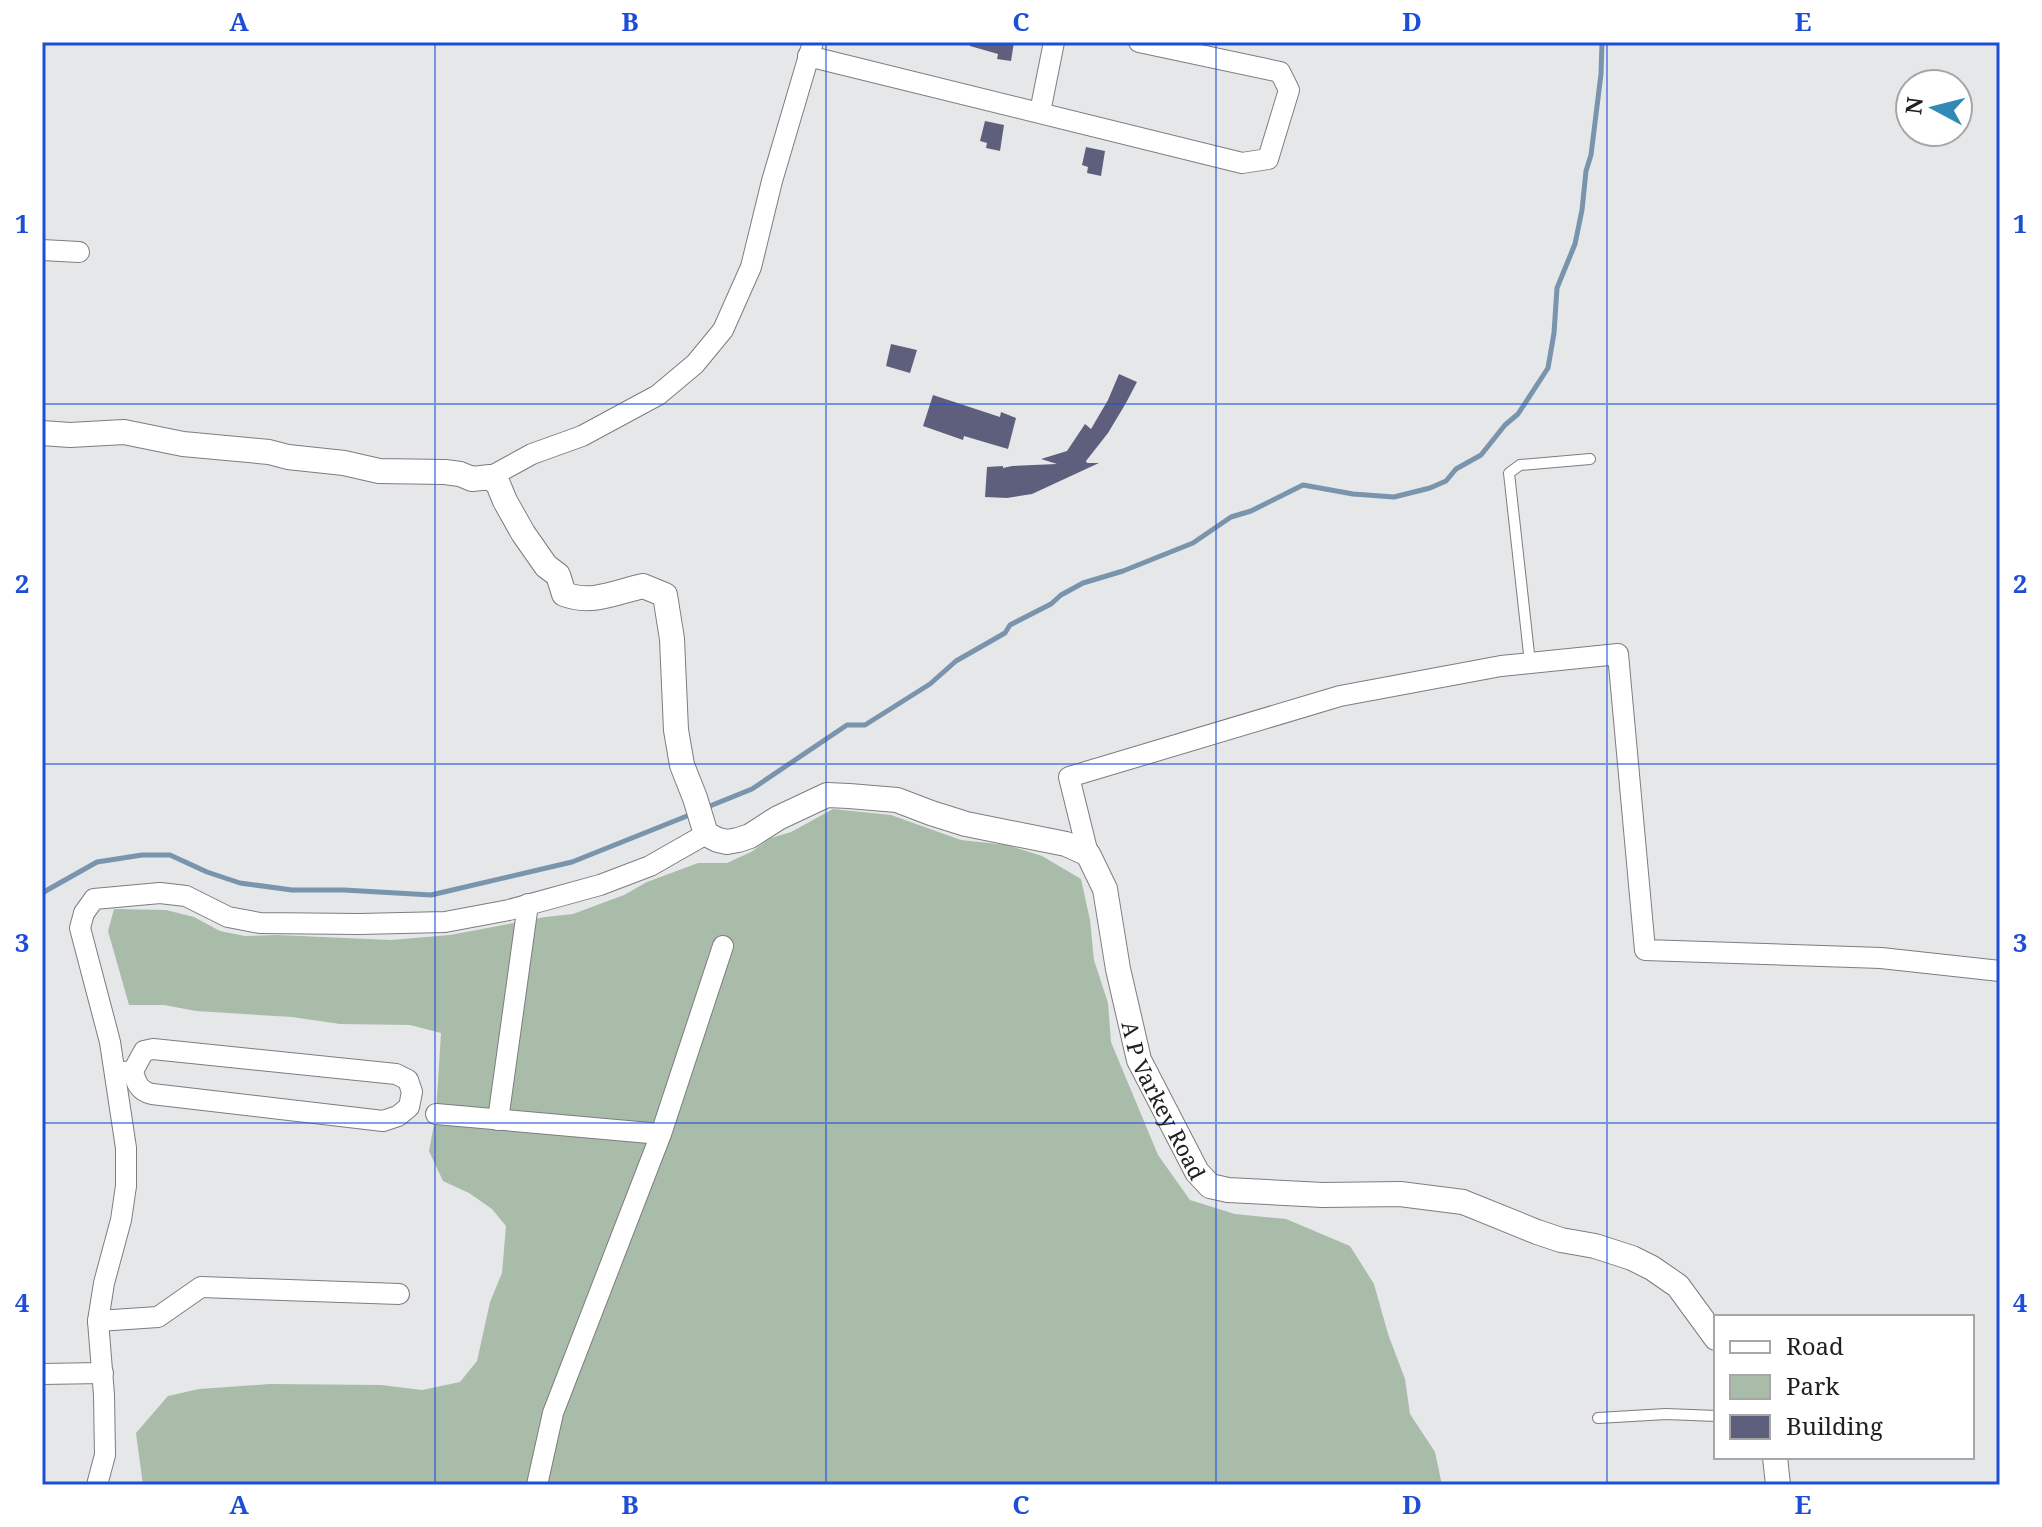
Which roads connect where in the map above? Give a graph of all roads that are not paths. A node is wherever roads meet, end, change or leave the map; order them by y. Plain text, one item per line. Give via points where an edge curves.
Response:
1 (1054, 42) edge
2 (1139, 42) edge
3 (810, 49) edge
4 (1040, 112) junction
5 (42, 250) edge
6 (79, 252) dead end
7 (42, 433) edge
8 (1590, 459) dead end
9 (490, 477) junction
10 (1530, 663) junction
11 (705, 823) junction
12 (1088, 854) junction
13 (528, 904) junction
14 (723, 946) dead end
15 (2000, 971) edge
16 (124, 1072) junction
17 (436, 1114) dead end
18 (498, 1120) junction
19 (661, 1134) junction
20 (399, 1294) dead end
21 (98, 1321) junction
22 (1714, 1335) edge
23 (103, 1373) junction
24 (42, 1374) edge
25 (1714, 1416) edge
26 (1598, 1418) dead end
27 (1775, 1459) edge
28 (97, 1485) edge
29 (537, 1485) edge
30 (1778, 1485) edge

1 - 4 street
2 - 4 street via 1280,72 1289,90 1268,159 1242,163
3 - 4 street
3 - 9 street via 751,267 723,330 695,364 658,395
5 - 6 street
7 - 9 street via 124,432 379,471
8 - 10 lane via 1520,465 1509,473
9 - 11 street via 523,533 558,575 564,594 596,599 643,586 665,595 682,765
10 - 12 street via 1340,696 1069,777
10 - 15 street via 1618,654 1645,950 1881,958
11 - 12 street via 727,842 750,836 827,795 849,796 897,800 966,824 1066,844
11 - 13 street via 650,866
12 - 22 street, A P Varkey Road via 1105,889 1139,1060 1197,1172 1210,1186 1256,1193 1400,1194 1463,1202 1652,1268 1678,1286
13 - 16 street via 445,922 260,923 228,917 186,896 94,899 80,928 110,1042
13 - 18 street
14 - 19 street
16 - 16 street via 144,1051 153,1049 396,1074 408,1080 412,1092 409,1107 383,1121 152,1094
16 - 21 street via 126,1186
17 - 18 street
18 - 19 street
19 - 29 street via 553,1413
20 - 21 street via 201,1287 158,1317
21 - 23 street
23 - 24 street
23 - 28 street via 105,1455
25 - 26 lane
27 - 30 street

